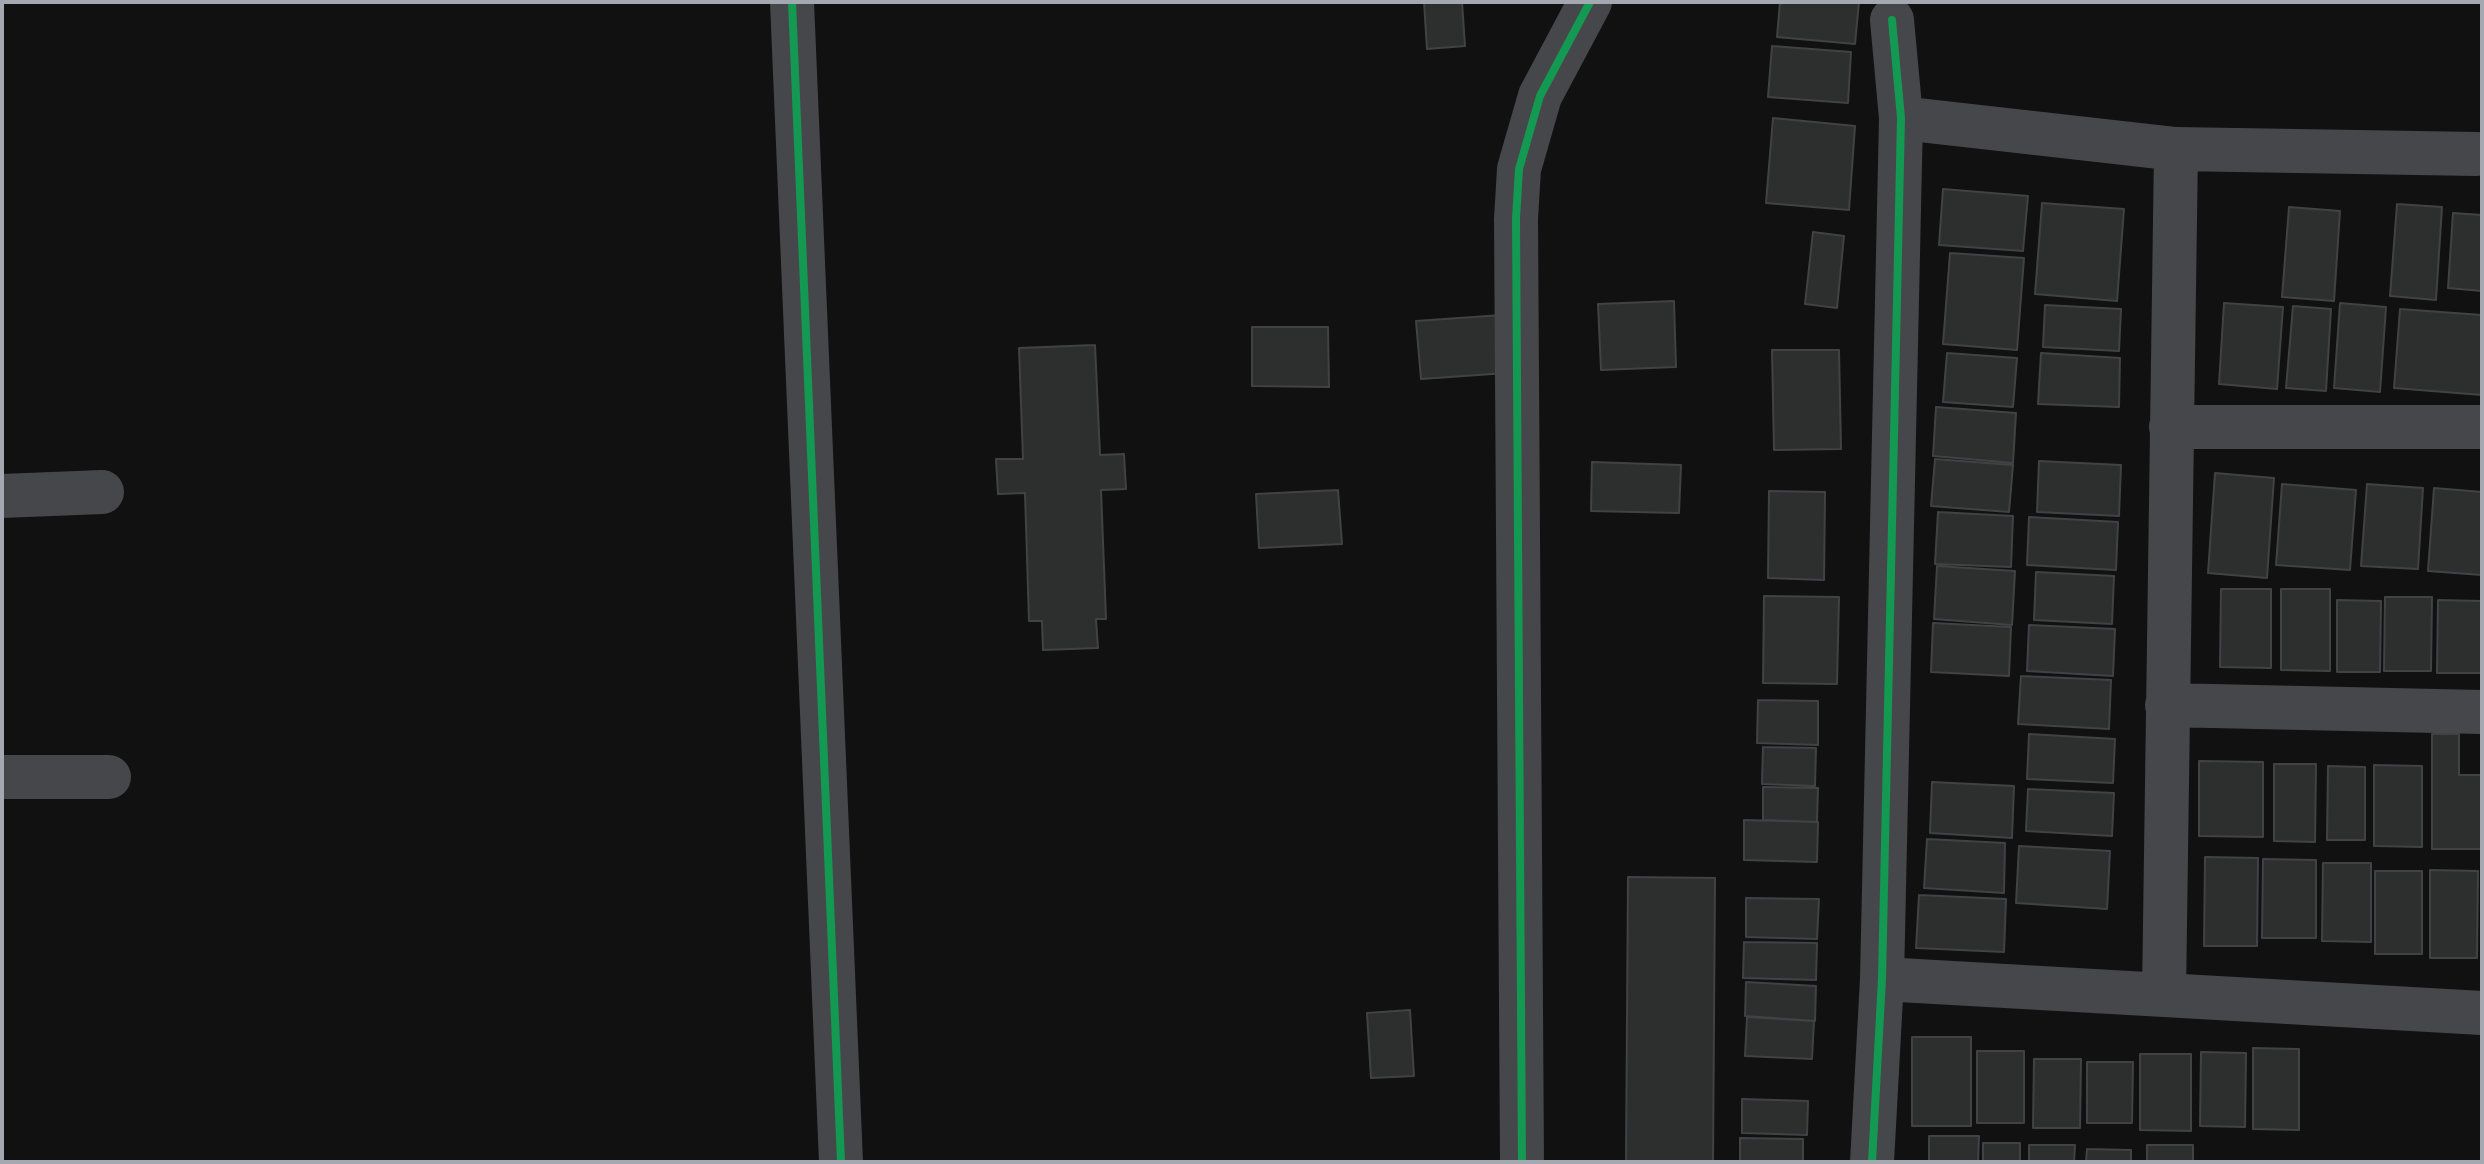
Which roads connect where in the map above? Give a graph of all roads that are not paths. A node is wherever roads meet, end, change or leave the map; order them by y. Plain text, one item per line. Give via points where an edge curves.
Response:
1 (792, 2) edge
2 (1590, 2) edge
3 (1892, 20) dead end
4 (1901, 118) junction
5 (2176, 149) junction
6 (2477, 154) dead end
7 (2171, 427) junction
8 (2482, 427) edge
9 (102, 492) dead end
10 (2, 496) edge
11 (2167, 705) junction
12 (2482, 712) edge
13 (2, 777) edge
14 (109, 777) dead end
15 (1882, 979) junction
16 (2164, 994) junction
17 (2482, 1013) edge
18 (841, 1162) edge
19 (1522, 1162) edge
20 (1872, 1162) edge

1 - 18 street
2 - 19 street via 1540,96 1519,169 1516,219
3 - 4 street
4 - 5 street
4 - 15 street
5 - 6 street
5 - 7 street
7 - 8 street
7 - 11 street
9 - 10 street
11 - 12 street
11 - 16 street
13 - 14 street
15 - 16 street
15 - 20 street
16 - 17 street

